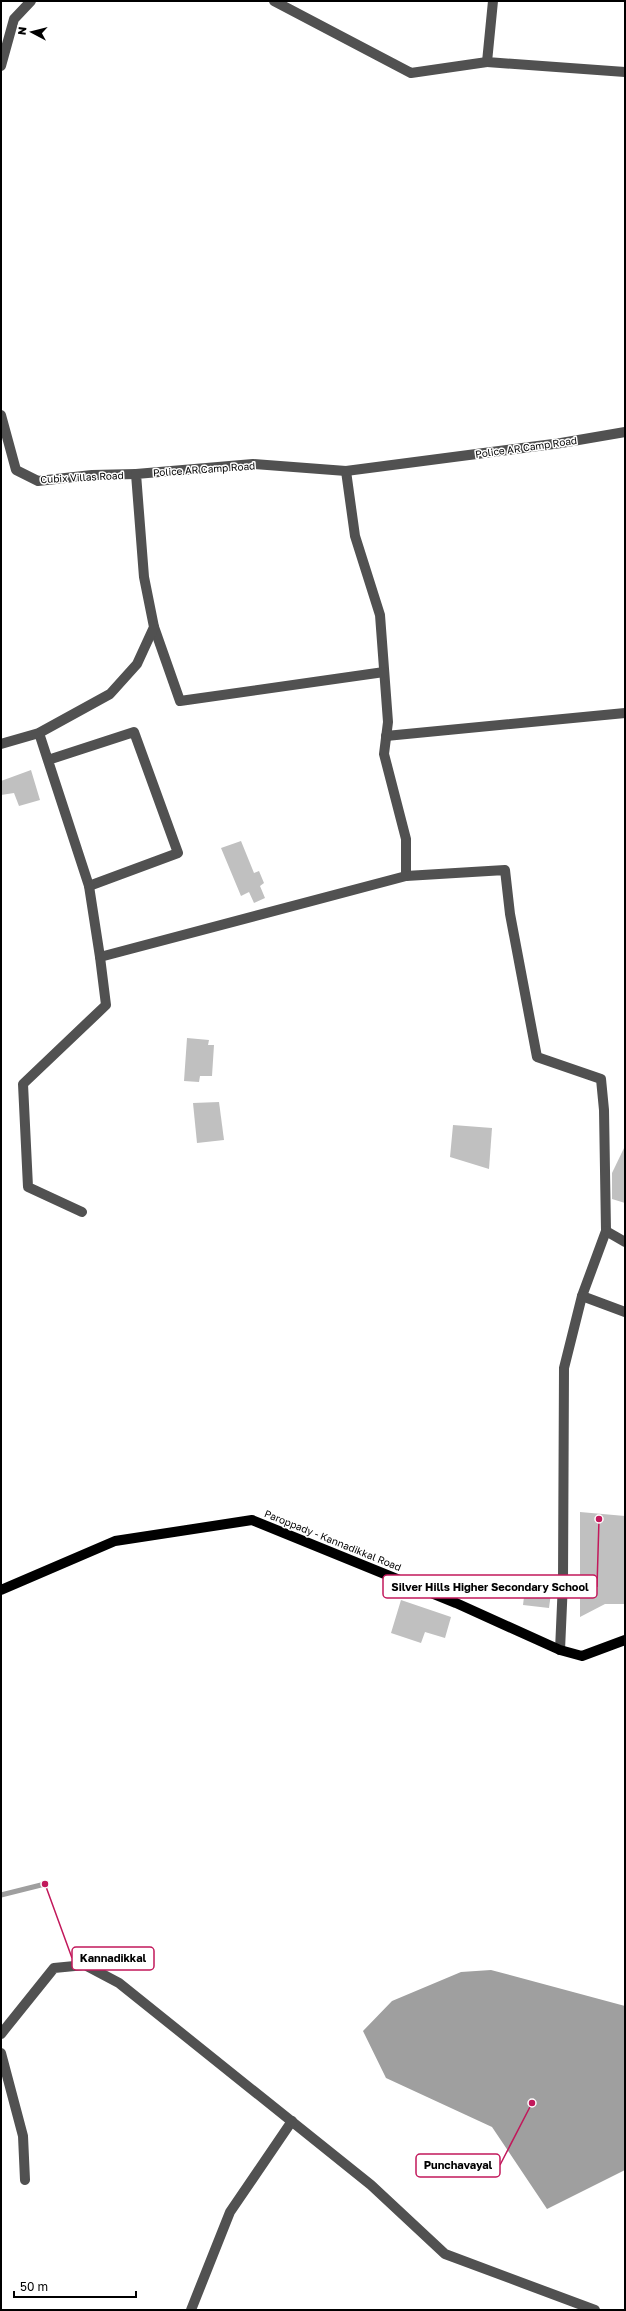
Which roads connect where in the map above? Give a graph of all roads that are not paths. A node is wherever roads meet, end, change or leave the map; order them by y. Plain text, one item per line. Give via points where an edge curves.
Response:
1 (30, 1) edge
2 (274, 1) edge
3 (493, 1) edge
4 (487, 62) junction
5 (1, 66) edge
6 (625, 72) edge
7 (1, 415) edge
8 (625, 432) edge
9 (346, 470) junction
10 (136, 474) junction
11 (154, 627) junction
12 (384, 672) junction
13 (625, 713) edge
14 (39, 734) junction
15 (386, 736) junction
16 (1, 744) edge
17 (48, 760) junction
18 (406, 876) junction
19 (89, 886) junction
20 (100, 957) junction
21 (82, 1212) dead end
22 (606, 1232) junction
23 (625, 1242) edge
24 (582, 1296) junction
25 (625, 1312) edge
26 (1, 1590) edge
27 (625, 1640) edge
28 (560, 1650) junction
29 (1, 2034) edge
30 (1, 2053) edge
31 (292, 2121) junction
32 (25, 2180) dead end
33 (191, 2310) edge
34 (594, 2310) edge

1 - 5 street via 14,19
2 - 4 street via 411,74
3 - 4 street
4 - 6 street
7 - 10 street, Cubix Villas Road via 16,470 38,480
8 - 9 street, Police AR Camp Road via 561,443
9 - 10 street, Police AR Camp Road via 253,464
9 - 12 street via 355,536 380,615
10 - 11 street via 144,577
11 - 12 street via 180,701
11 - 14 street via 137,664 110,694
12 - 15 street via 388,722
13 - 15 street
14 - 16 street
14 - 17 street
15 - 18 street via 384,754 406,838
17 - 19 street
17 - 19 street via 134,732 178,853
18 - 20 street
18 - 22 street via 505,870 510,914 537,1057 601,1078
19 - 20 street
20 - 21 street via 106,1005 23,1084 28,1187
22 - 23 street
22 - 24 street
24 - 25 street
24 - 28 street via 564,1368 564,1582
26 - 28 main road, Paroppady - Kannadikkal Road via 114,1541 252,1520 456,1603
27 - 28 main road, Paroppady - Kannadikkal Road via 582,1656
29 - 31 street via 54,1968 85,1965 119,1983
30 - 32 street via 23,2136
31 - 33 street via 230,2212
31 - 34 street via 371,2186 445,2254

